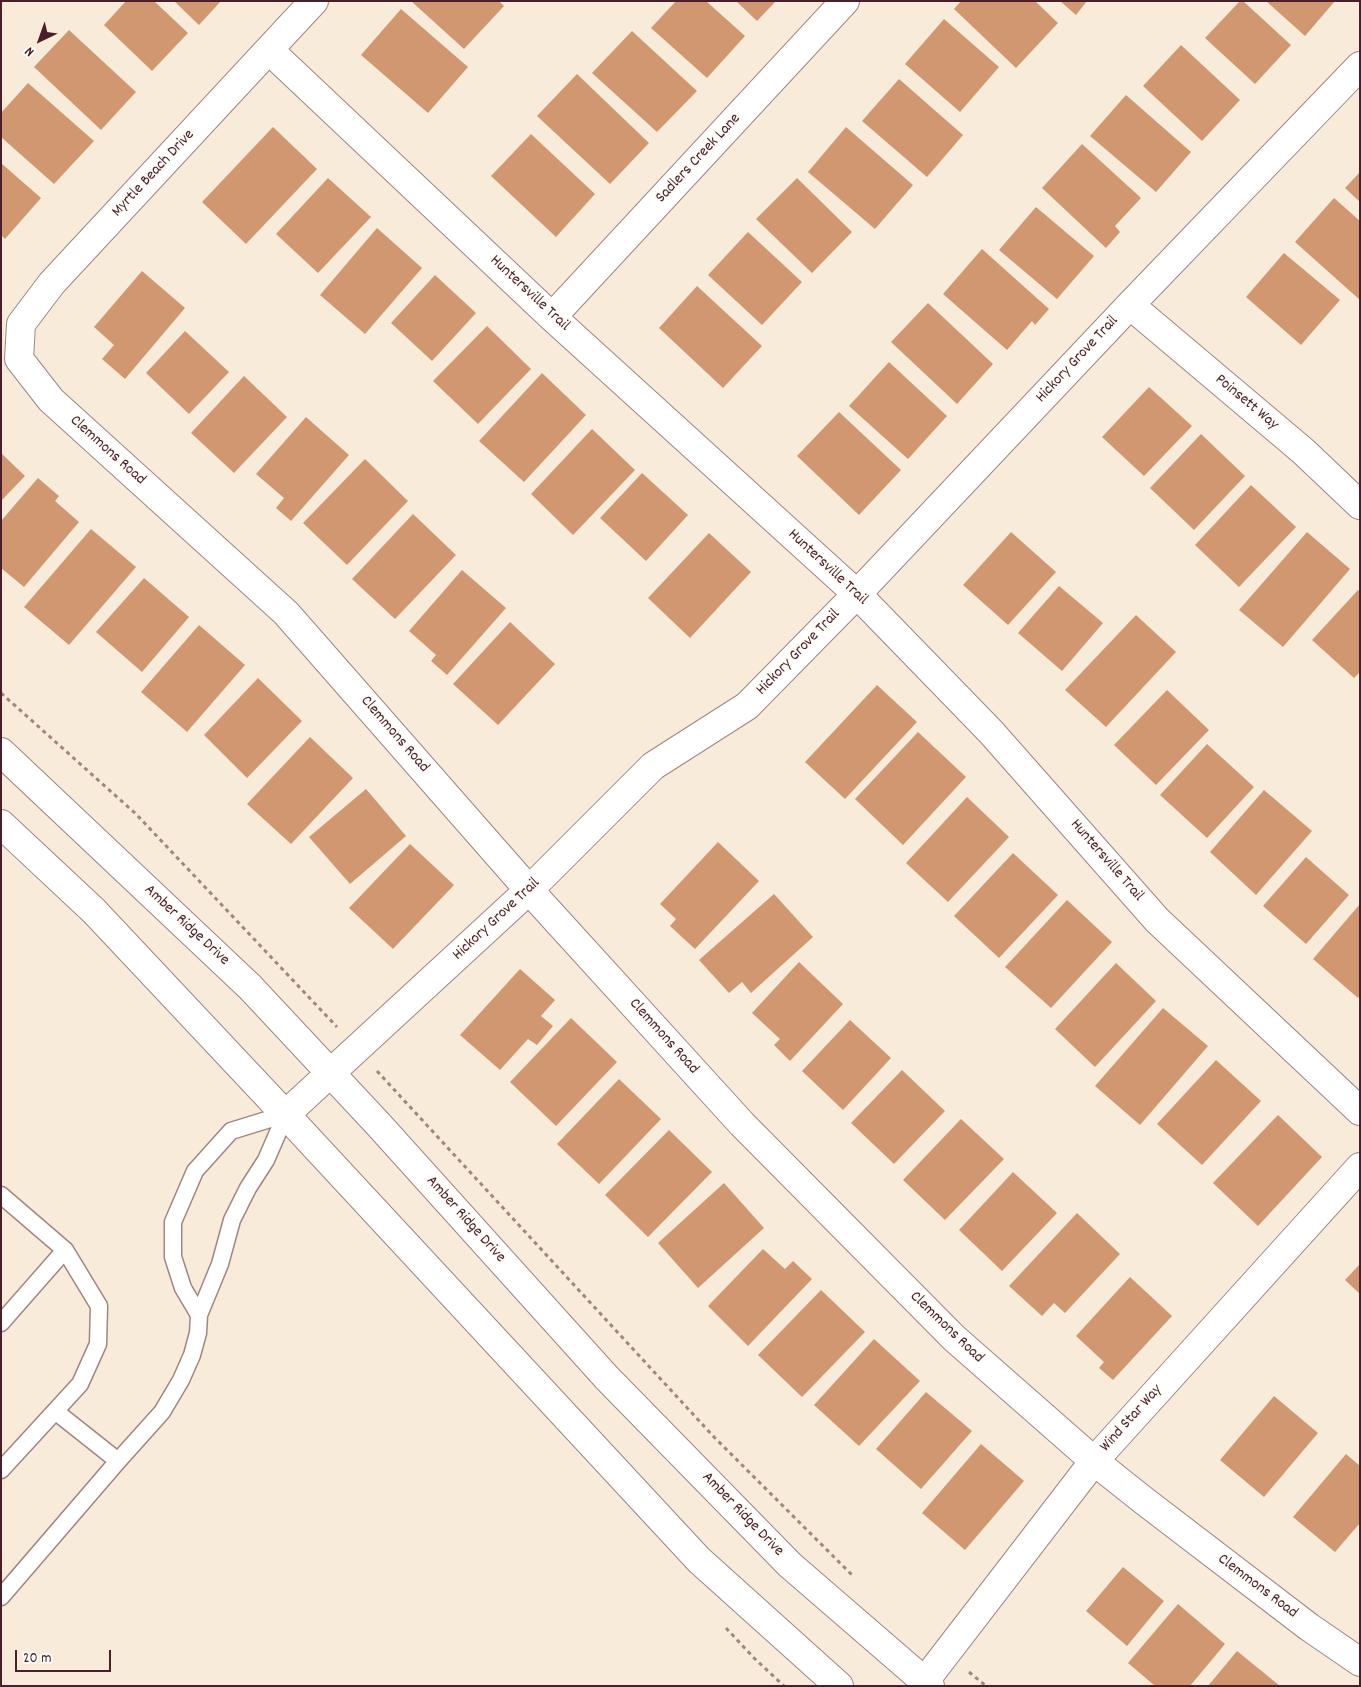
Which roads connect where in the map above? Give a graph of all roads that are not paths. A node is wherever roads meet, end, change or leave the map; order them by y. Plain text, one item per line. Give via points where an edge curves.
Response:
1 (314, 1) edge
2 (845, 1) edge
3 (269, 50) junction
4 (1360, 66) edge
5 (1130, 304) junction
6 (552, 317) junction
7 (19, 358) joint
8 (1360, 505) edge
9 (857, 594) junction
10 (1, 752) edge
11 (1, 824) edge
12 (529, 890) junction
13 (331, 1073) junction
14 (1360, 1111) edge
15 (286, 1114) junction
16 (1360, 1167) edge
17 (1, 1195) edge
18 (65, 1250) junction
19 (199, 1315) junction
20 (1, 1323) edge
21 (55, 1411) junction
22 (118, 1461) junction
23 (1094, 1461) junction
24 (1, 1470) edge
25 (1, 1597) edge
26 (1360, 1662) edge
27 (925, 1684) edge
28 (839, 1686) edge

1 - 3 street, Myrtle Beach Drive
2 - 6 street, Sadlers Creek Lane
3 - 6 street, Huntersville Trail
3 - 7 street, Myrtle Beach Drive via 52,283 22,324
4 - 5 street, Hickory Grove Trail
5 - 8 street, Poinsett Way
5 - 9 street, Hickory Grove Trail
6 - 9 street, Huntersville Trail
7 - 12 street, Clemmons Road via 51,400 286,613
9 - 12 street, Hickory Grove Trail via 747,706 653,766
9 - 14 street, Huntersville Trail via 991,732 1157,920
10 - 13 street, Amber Ridge Drive via 250,987
11 - 15 street via 94,911
12 - 13 street, Hickory Grove Trail
12 - 23 street, Clemmons Road via 742,1124 954,1338
13 - 15 street, Hickory Grove Trail
13 - 27 street, Amber Ridge Drive via 607,1378 790,1564
15 - 19 lane via 266,1160 232,1220 220,1264
15 - 19 lane via 230,1131 195,1171 176,1214 173,1222 174,1257 184,1288
15 - 28 street via 699,1560
16 - 23 street, Wind Star Way
17 - 18 lane
18 - 20 lane
18 - 21 lane via 99,1306 98,1344 80,1384
19 - 22 lane via 198,1334 181,1380 162,1412
21 - 22 lane
21 - 24 lane
22 - 25 lane
23 - 26 street, Clemmons Road
23 - 27 street, Wind Star Way

